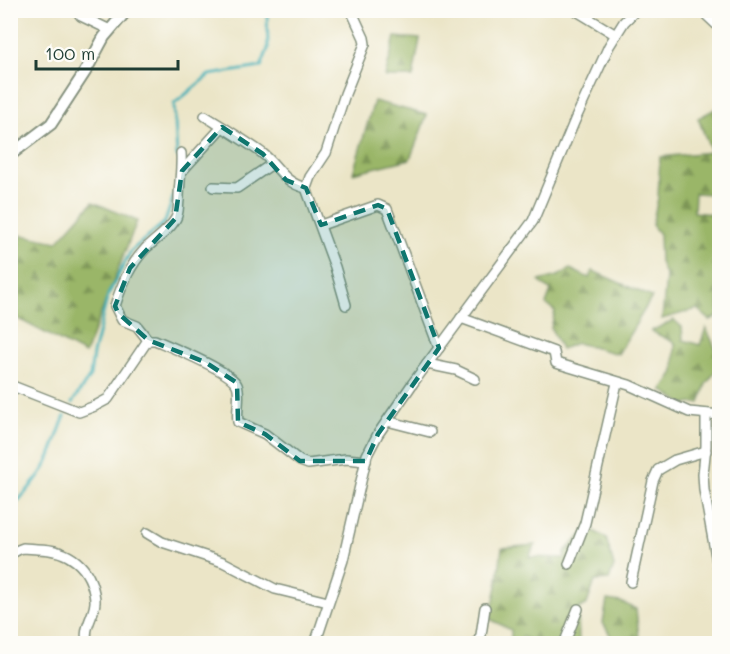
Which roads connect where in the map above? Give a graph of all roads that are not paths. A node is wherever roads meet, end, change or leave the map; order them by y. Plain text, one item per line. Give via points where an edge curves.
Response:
1 (76, 10) edge
2 (127, 10) edge
3 (351, 10) edge
4 (575, 10) edge
5 (636, 10) edge
6 (701, 10) edge
7 (720, 28) edge
8 (110, 30) junction
9 (616, 35) junction
10 (205, 116) dead end
11 (222, 127) junction
12 (181, 153) dead end
13 (10, 155) edge
14 (272, 164) junction
15 (182, 171) junction
16 (213, 187) dead end
17 (306, 188) junction
18 (321, 225) junction
19 (346, 305) dead end
20 (461, 318) junction
21 (148, 340) junction
22 (439, 348) junction
23 (427, 364) junction
24 (475, 379) dead end
25 (617, 383) junction
26 (10, 385) edge
27 (706, 414) junction
28 (720, 415) edge
29 (387, 421) junction
30 (430, 432) dead end
31 (705, 451) junction
32 (366, 460) junction
33 (147, 532) dead end
34 (10, 554) edge
35 (569, 564) dead end
36 (720, 578) edge
37 (631, 582) dead end
38 (328, 602) junction
39 (485, 608) dead end
40 (578, 609) dead end
41 (88, 644) edge
42 (315, 644) edge
43 (477, 644) edge
44 (564, 644) edge

1 - 8 street
2 - 8 street
3 - 17 street via 365,44 326,153
4 - 9 street
5 - 9 street
6 - 7 street
8 - 13 street via 51,124
9 - 20 street via 574,120 532,221
10 - 11 street
11 - 14 street
11 - 15 street
12 - 15 street
14 - 16 street via 237,188
14 - 17 street via 286,180
15 - 21 street via 176,219 130,268 115,306 122,320 137,326
17 - 18 street
18 - 19 street
18 - 22 street via 378,205 387,209
20 - 22 street
20 - 25 street via 554,352 556,363
21 - 26 street via 108,399 79,412
21 - 32 street via 205,362 237,383 238,422 265,434 300,461 308,464
22 - 23 street
23 - 24 street
23 - 29 street
25 - 27 street via 688,412
25 - 35 street via 585,523
27 - 28 street
27 - 31 street
29 - 30 street
29 - 32 street
31 - 36 street via 704,490
31 - 37 street via 658,470
32 - 38 street via 343,560
33 - 38 street via 162,542 223,562 275,589
34 - 41 street via 23,548 46,549 64,553 84,569 95,600 88,623
38 - 42 street
39 - 43 street
40 - 44 street

